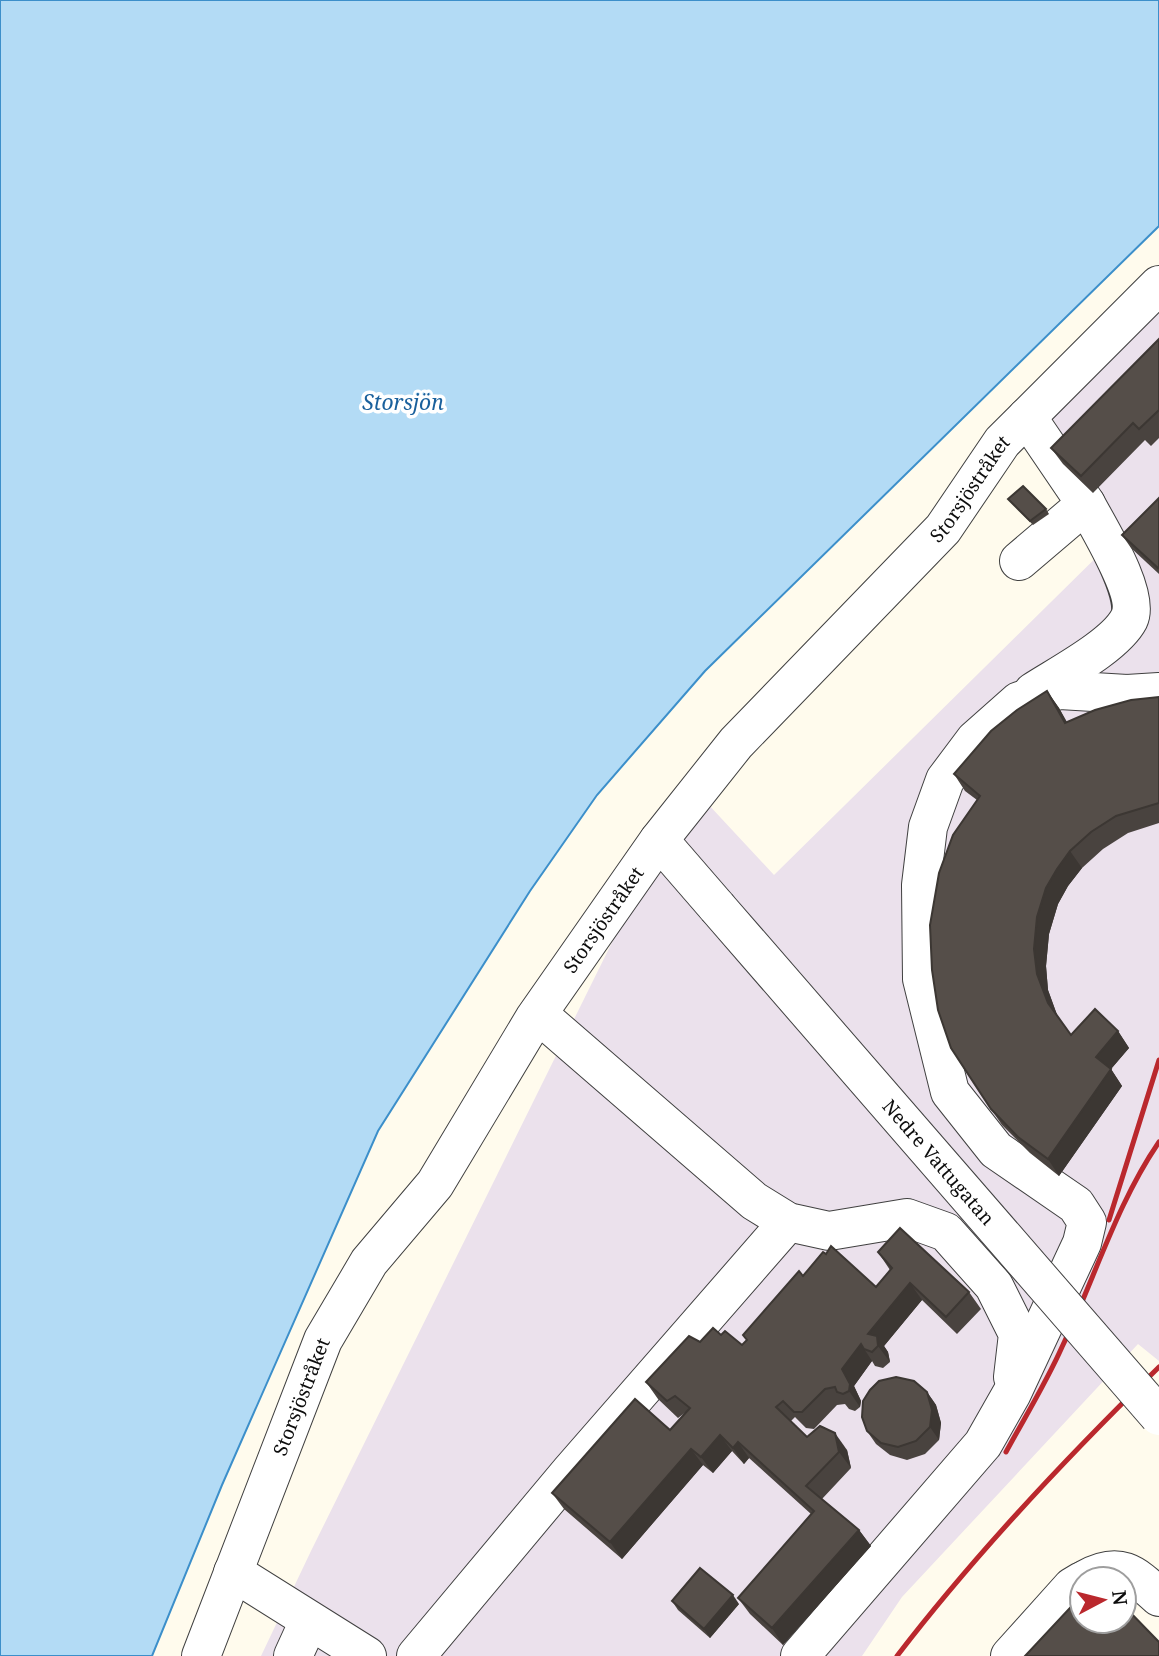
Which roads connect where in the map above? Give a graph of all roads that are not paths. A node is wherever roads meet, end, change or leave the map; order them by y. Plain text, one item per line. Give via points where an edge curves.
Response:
1 (1159, 285) edge
2 (1027, 417) junction
3 (1086, 504) junction
4 (1019, 561) dead end
5 (1159, 692) edge
6 (1019, 701) junction
7 (659, 840) junction
8 (538, 1014) junction
9 (789, 1222) junction
10 (1012, 1393) junction
11 (1159, 1416) edge
12 (233, 1572) junction
13 (1138, 1578) edge
14 (1068, 1591) edge
15 (1159, 1597) edge
16 (309, 1621) junction
17 (201, 1656) edge
18 (293, 1656) edge
19 (367, 1656) edge
20 (416, 1656) edge
21 (800, 1656) edge
22 (1010, 1656) edge

1 - 2 street, Storsjöstråket
2 - 3 street
2 - 7 street, Storsjöstråket via 1002,442 943,529 736,743
3 - 4 street
3 - 6 street via 1120,571 1130,600 1129,618 1108,643
5 - 6 street via 1060,690
6 - 10 street via 975,740 945,780 928,827 920,926 922,979 950,1092 996,1150 1076,1205 1087,1222 1082,1243
7 - 8 street, Storsjöstråket
7 - 11 street, Nedre Vattugatan, bridge
8 - 9 street via 754,1201
8 - 12 street, Storsjöstråket via 435,1184 369,1262 323,1340
9 - 10 street via 829,1231 907,1218 946,1232 994,1286 1018,1334
9 - 20 street
10 - 21 street via 983,1444
12 - 16 street
12 - 17 street, Storsjöstråket
13 - 15 street
14 - 22 street
16 - 18 street
16 - 19 street

